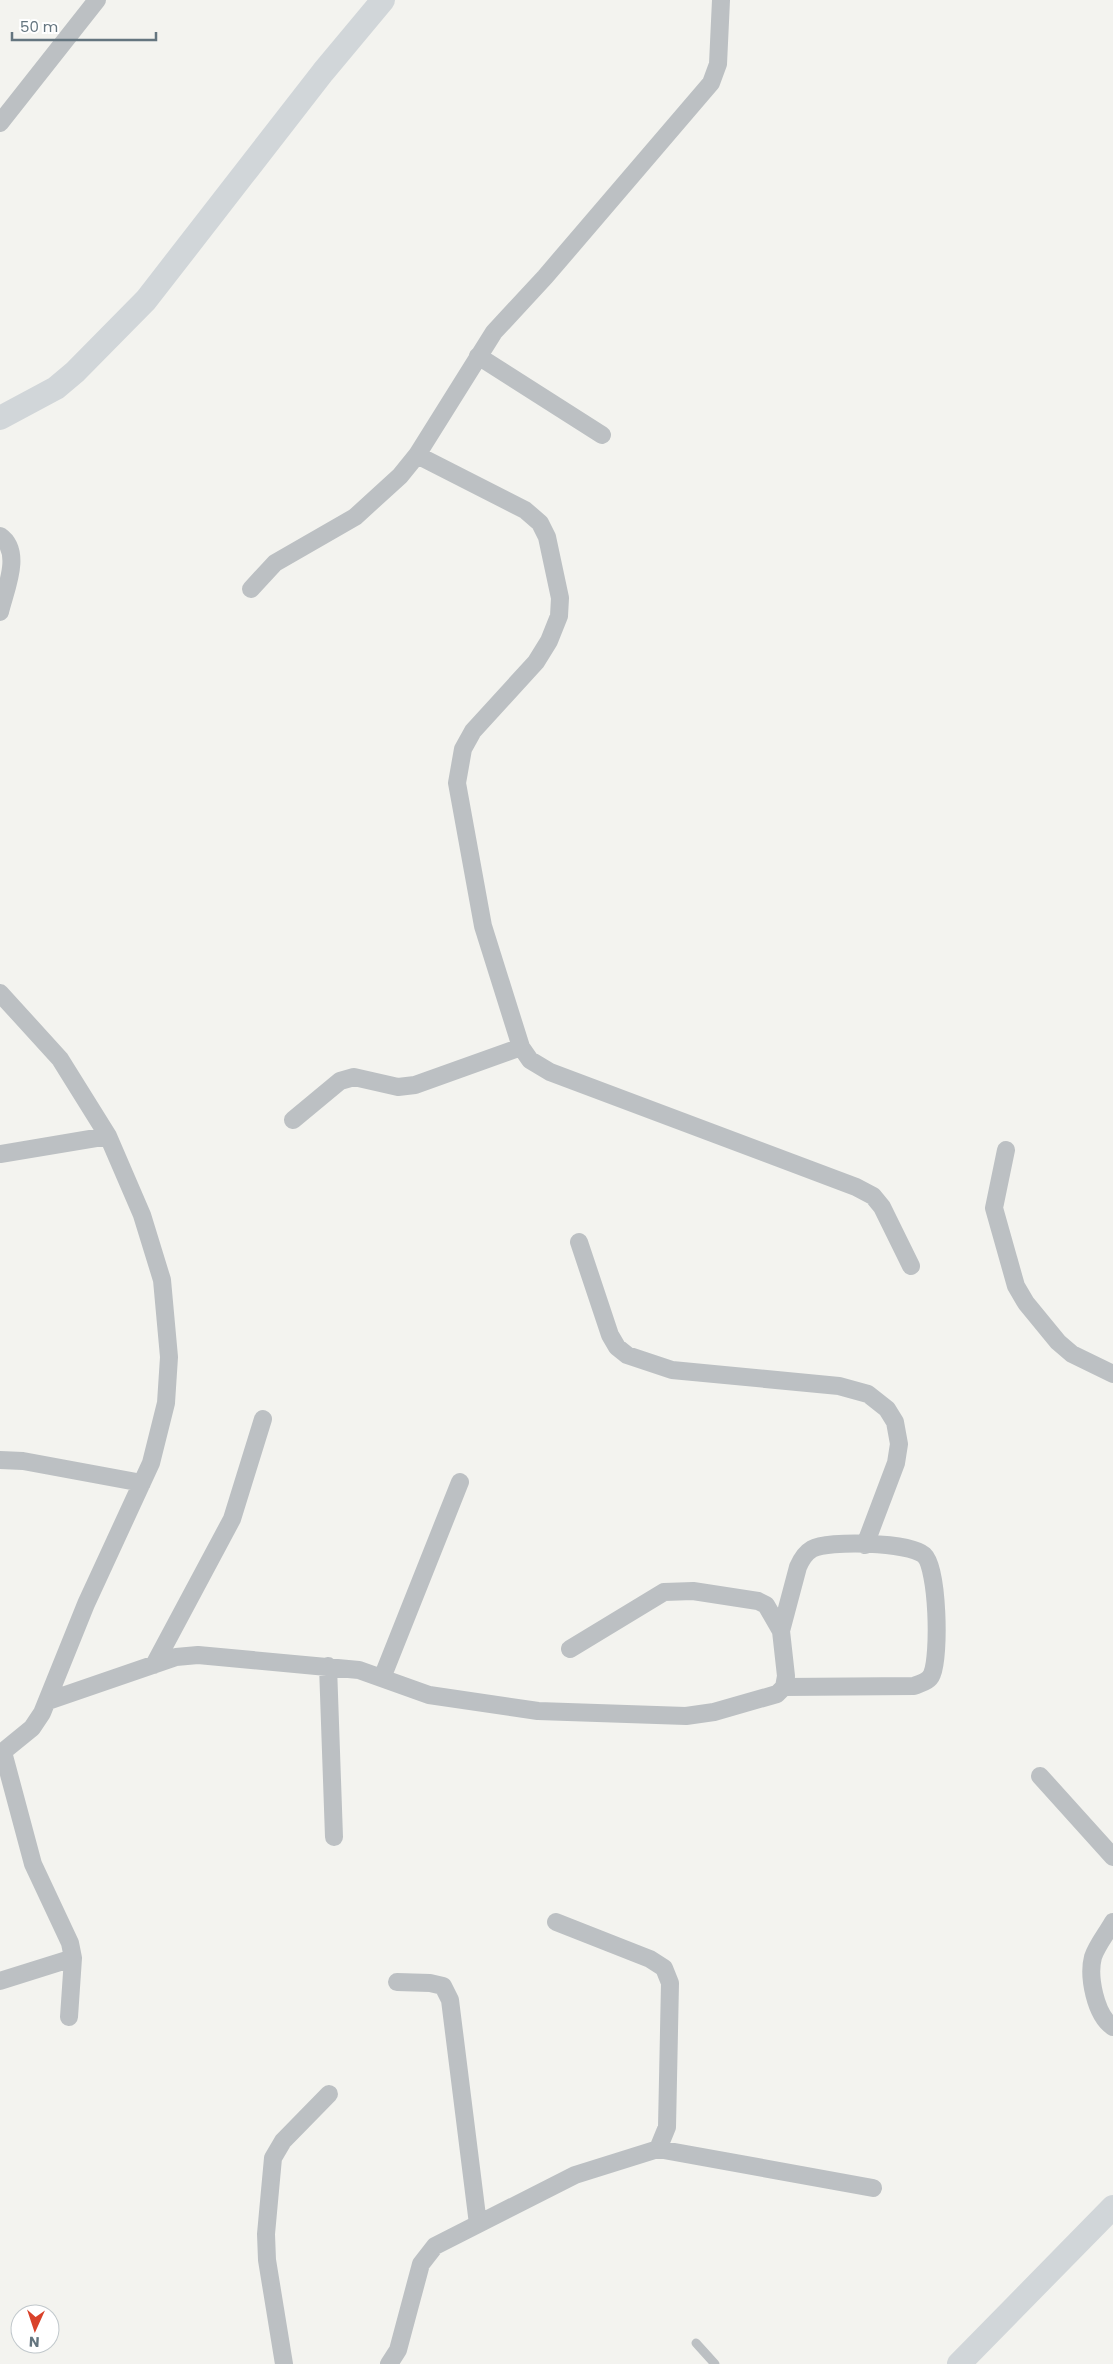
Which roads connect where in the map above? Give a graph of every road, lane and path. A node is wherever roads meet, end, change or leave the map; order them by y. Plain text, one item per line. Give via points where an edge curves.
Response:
1 (97, 0) edge
2 (383, 0) edge
3 (721, 0) edge
4 (0, 123) edge
5 (478, 356) junction
6 (0, 418) edge
7 (602, 435) dead end
8 (417, 455) junction
9 (0, 536) edge
10 (251, 589) dead end
11 (0, 612) edge
12 (0, 993) edge
13 (520, 1047) junction
14 (293, 1120) dead end
15 (108, 1136) junction
16 (1006, 1150) dead end
17 (0, 1154) edge
18 (579, 1242) dead end
19 (911, 1266) dead end
20 (1113, 1374) edge
21 (262, 1419) dead end
22 (0, 1460) edge
23 (460, 1482) dead end
24 (142, 1483) junction
25 (865, 1544) junction
26 (781, 1631) junction
27 (570, 1649) dead end
28 (154, 1665) junction
29 (328, 1666) junction
30 (382, 1678) junction
31 (784, 1687) junction
32 (48, 1701) junction
33 (2, 1753) edge
34 (1040, 1776) dead end
35 (334, 1837) dead end
36 (1113, 1857) edge
37 (556, 1922) dead end
38 (1113, 1922) edge
39 (73, 1958) junction
40 (0, 1981) edge
41 (397, 1982) dead end
42 (69, 2017) dead end
43 (1113, 2027) edge
44 (329, 2094) dead end
45 (658, 2149) junction
46 (873, 2188) dead end
47 (1113, 2207) edge
48 (478, 2224) junction
49 (696, 2342) dead end
50 (392, 2363) edge
51 (284, 2364) edge
52 (715, 2364) edge
53 (959, 2364) edge

1 - 4 street
2 - 6 main road via 146,300 56,388
3 - 5 street via 718,64 710,83 494,332
5 - 7 street
5 - 8 street
8 - 10 street via 400,476 355,517 275,563
8 - 13 street via 525,510 540,523 547,537 560,598 559,616 536,662 473,731 463,749 457,783 483,926
9 - 11 street via 12,552
12 - 15 street via 60,1059
13 - 14 street via 415,1085 398,1087 354,1077 340,1081
13 - 19 street via 530,1060 550,1072 873,1196 882,1207
15 - 17 street
15 - 24 street via 142,1215 163,1290 169,1357 166,1403 151,1463
16 - 20 street via 994,1208 1016,1286 1058,1342 1072,1354
18 - 25 street via 610,1335 627,1355 687,1373 839,1386 868,1394 887,1409 895,1422 899,1444 896,1462
21 - 28 street via 232,1519
22 - 24 street
23 - 30 street
24 - 32 street via 86,1604
25 - 26 street via 828,1545 812,1549 803,1558
25 - 31 street via 906,1547 923,1554 929,1561 933,1572 937,1639 932,1674 927,1681 914,1686
26 - 27 street via 766,1605 758,1601 693,1591 664,1592
26 - 31 street via 786,1676
28 - 29 street via 198,1655
28 - 32 street
29 - 30 street via 358,1670
29 - 35 street
30 - 31 street via 429,1695 538,1711 686,1716 714,1712 777,1694
32 - 33 street via 32,1728
33 - 39 street via 33,1864 70,1943
34 - 36 street
37 - 45 street via 650,1959 664,1968 670,1983 667,2128
38 - 43 street via 1093,1957 1092,1976 1099,2009
39 - 40 street
39 - 42 street
41 - 48 street via 443,1986 450,2000
44 - 51 street via 283,2141 273,2158 266,2234 267,2260
45 - 46 street
45 - 48 street via 575,2175
47 - 53 main road
48 - 50 street via 435,2246 421,2264
49 - 52 lane

